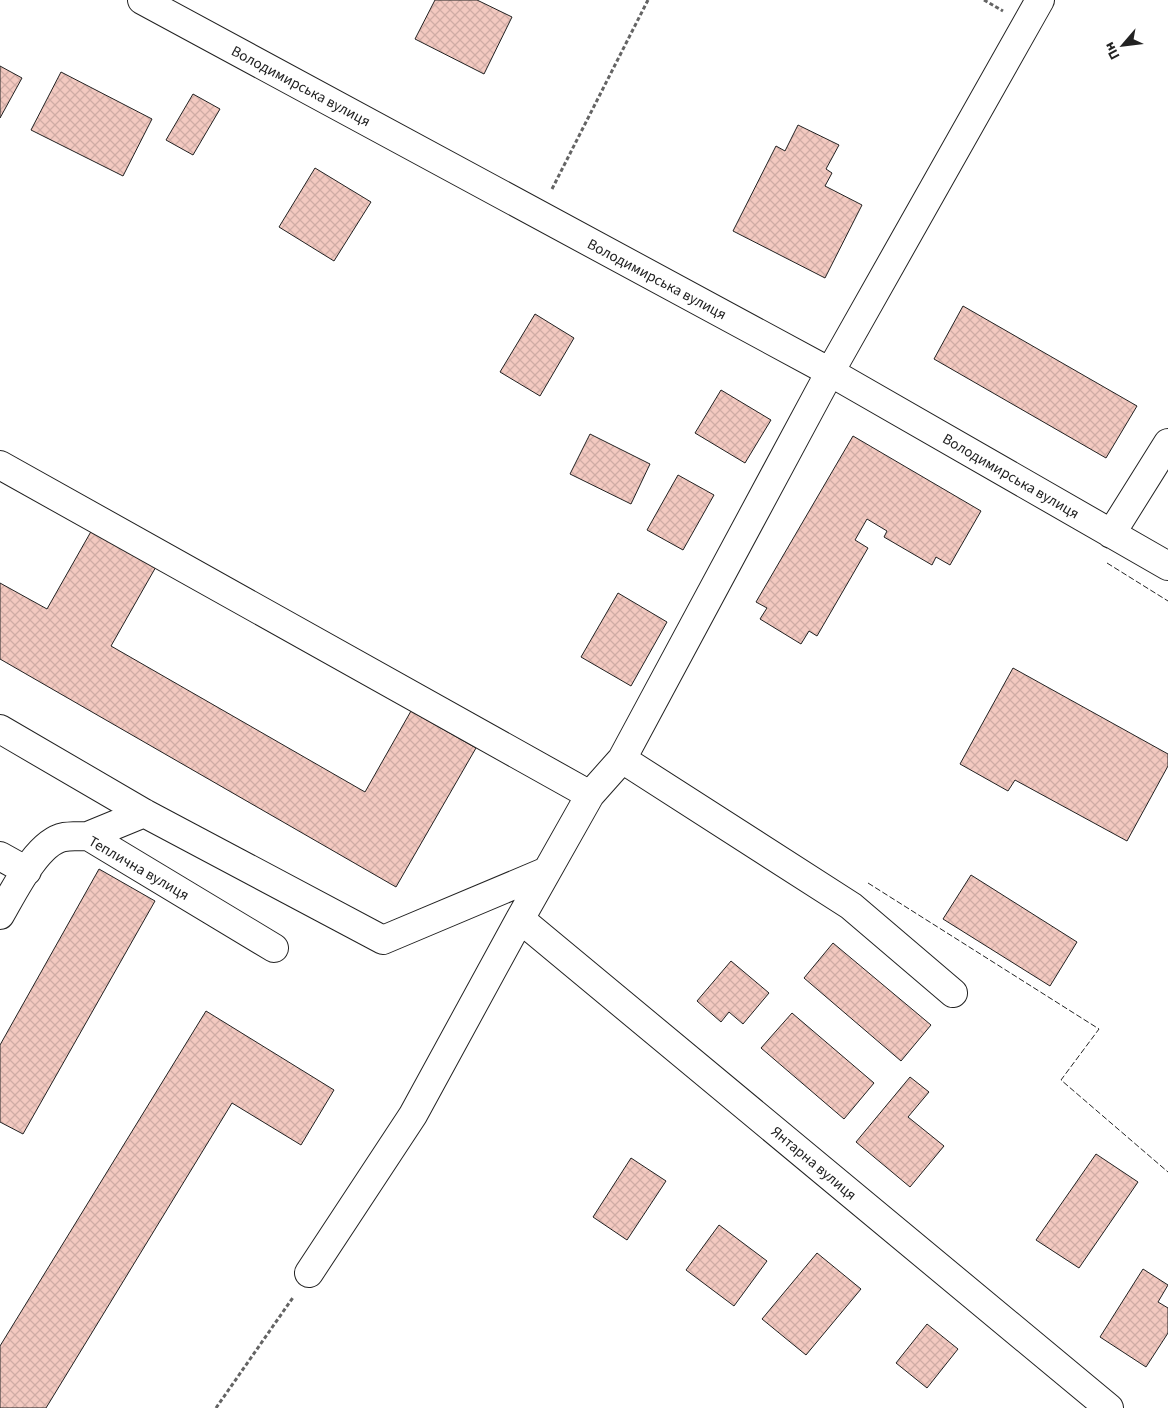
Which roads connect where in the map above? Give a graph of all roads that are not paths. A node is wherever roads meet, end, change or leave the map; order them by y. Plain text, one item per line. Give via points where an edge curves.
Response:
1 (142, 0) edge
2 (1040, 0) edge
3 (830, 372) junction
4 (1168, 443) edge
5 (0, 465) edge
6 (1111, 534) junction
7 (1168, 566) edge
8 (0, 729) edge
9 (622, 759) junction
10 (590, 795) junction
11 (144, 812) junction
12 (88, 836) junction
13 (0, 856) edge
14 (26, 871) junction
15 (547, 871) junction
16 (0, 915) edge
17 (520, 919) junction
18 (274, 948) dead end
19 (952, 993) dead end
20 (309, 1273) road end
21 (1109, 1408) edge

1 - 3 street, Володимирська вулиця
2 - 3 street
3 - 6 street, Володимирська вулиця
3 - 9 street
4 - 6 street
5 - 10 street
6 - 7 street, Володимирська вулиця
8 - 11 street
9 - 10 street
9 - 19 street via 851,906
10 - 15 street
11 - 12 street
11 - 15 street via 383,940
12 - 14 street, Теплична вулиця via 63,837 43,849
12 - 18 street, Теплична вулиця
13 - 14 street
14 - 16 street, Теплична вулиця
15 - 17 street
17 - 20 street via 413,1115
17 - 21 street, Янтарна вулиця

